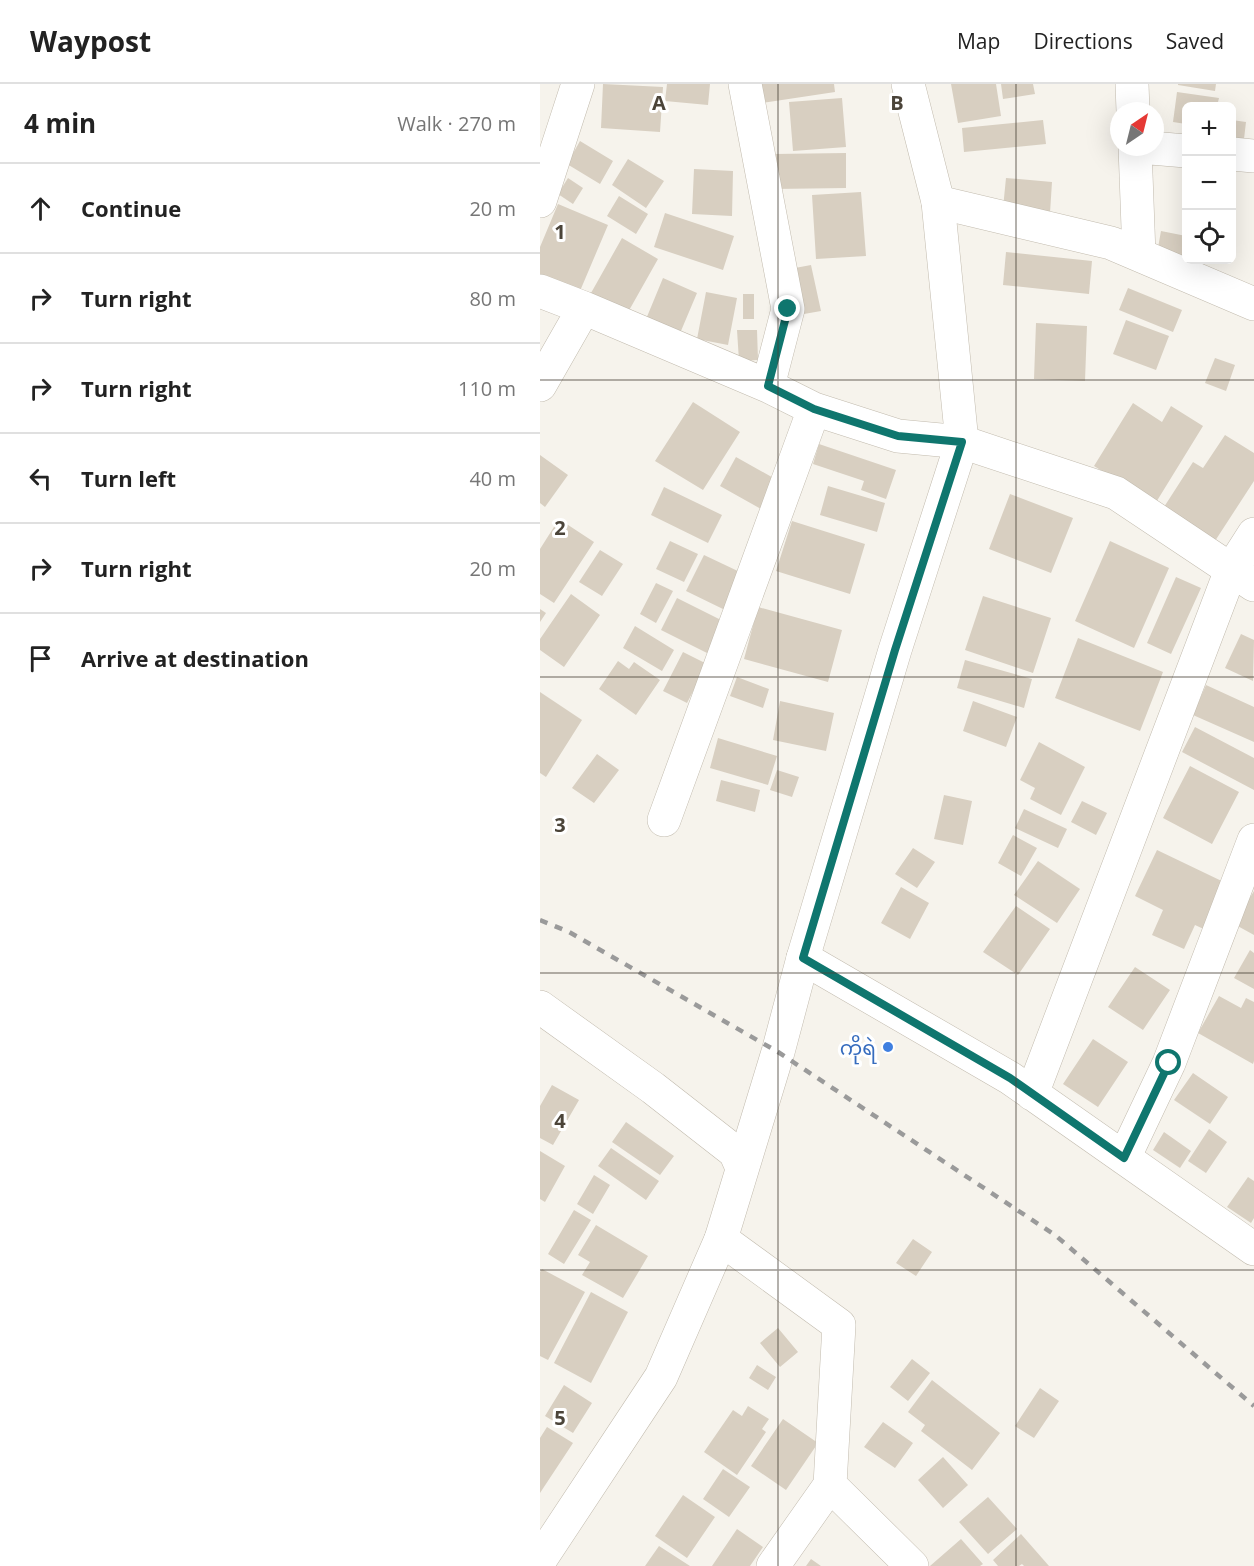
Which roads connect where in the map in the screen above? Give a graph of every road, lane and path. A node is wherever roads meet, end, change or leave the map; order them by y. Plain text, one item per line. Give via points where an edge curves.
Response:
1 (578, 84) edge
2 (745, 84) edge
3 (908, 84) edge
4 (1132, 84) edge
5 (1133, 102) edge
6 (1164, 149) edge
7 (1182, 151) edge
8 (1236, 154) edge
9 (1137, 156) edge
10 (1254, 156) edge
11 (540, 201) edge
12 (939, 202) junction
13 (1139, 255) junction
14 (540, 291) edge
15 (1254, 304) edge
16 (584, 308) junction
17 (540, 386) edge
18 (768, 386) junction
19 (814, 409) junction
20 (962, 442) junction
21 (1254, 534) edge
22 (1243, 577) edge
23 (664, 820) dead end
24 (1254, 840) edge
25 (803, 958) junction
26 (540, 1007) edge
27 (1032, 1094) junction
28 (1124, 1158) junction
29 (742, 1168) junction
30 (721, 1239) junction
31 (1254, 1250) edge
32 (830, 1485) junction
33 (540, 1560) edge
34 (548, 1566) edge
35 (773, 1566) edge
36 (912, 1566) edge

1 - 11 street
2 - 18 street via 788,309
3 - 12 street
4 - 5 street
6 - 7 street
8 - 10 street
9 - 13 street
12 - 13 street via 1111,243
12 - 20 street
13 - 15 street
14 - 16 street
16 - 17 street
16 - 18 street
18 - 19 street
19 - 20 street via 898,436
19 - 23 street
20 - 22 street via 1116,493
20 - 25 street
21 - 22 street
22 - 27 street
24 - 28 street via 1169,1063
25 - 27 street
25 - 29 street
26 - 29 street via 735,1152
27 - 28 street
28 - 31 street
29 - 30 street
30 - 32 street via 839,1325
30 - 33 street via 661,1377
32 - 35 street
32 - 36 street
33 - 34 street

